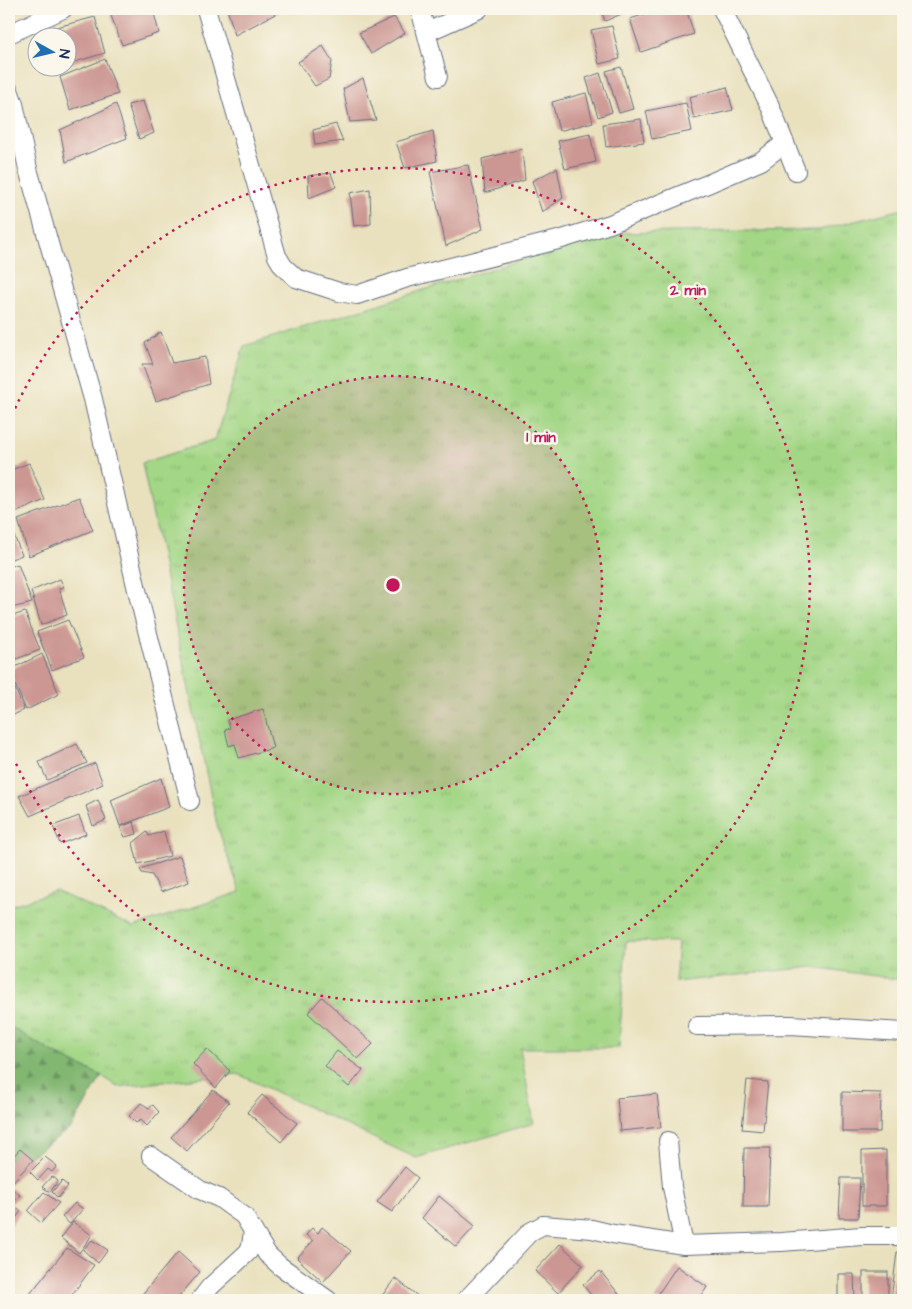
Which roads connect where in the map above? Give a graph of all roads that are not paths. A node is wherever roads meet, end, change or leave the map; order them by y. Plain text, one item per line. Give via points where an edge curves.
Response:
1 (63, 9) edge
2 (206, 9) edge
3 (420, 9) edge
4 (479, 9) edge
5 (722, 9) edge
6 (427, 32) junction
7 (9, 34) edge
8 (438, 77) dead end
9 (9, 90) edge
10 (785, 143) junction
11 (796, 171) dead end
12 (190, 801) dead end
13 (696, 1026) dead end
14 (903, 1032) edge
15 (668, 1141) dead end
16 (151, 1156) dead end
17 (253, 1231) junction
18 (903, 1236) edge
19 (684, 1245) junction
20 (200, 1300) edge
21 (328, 1300) edge
22 (466, 1300) edge

1 - 7 street
2 - 10 street via 277,256 296,278 338,292 357,295 407,278 610,224 761,161
3 - 6 street
4 - 6 street
5 - 10 street
6 - 8 street
9 - 12 street via 92,400
10 - 11 street
13 - 14 street via 790,1025
15 - 19 street via 672,1187
16 - 17 street via 244,1216
17 - 20 street via 248,1252
17 - 21 street via 266,1254
18 - 19 street
19 - 22 street via 592,1229 543,1225 530,1232

